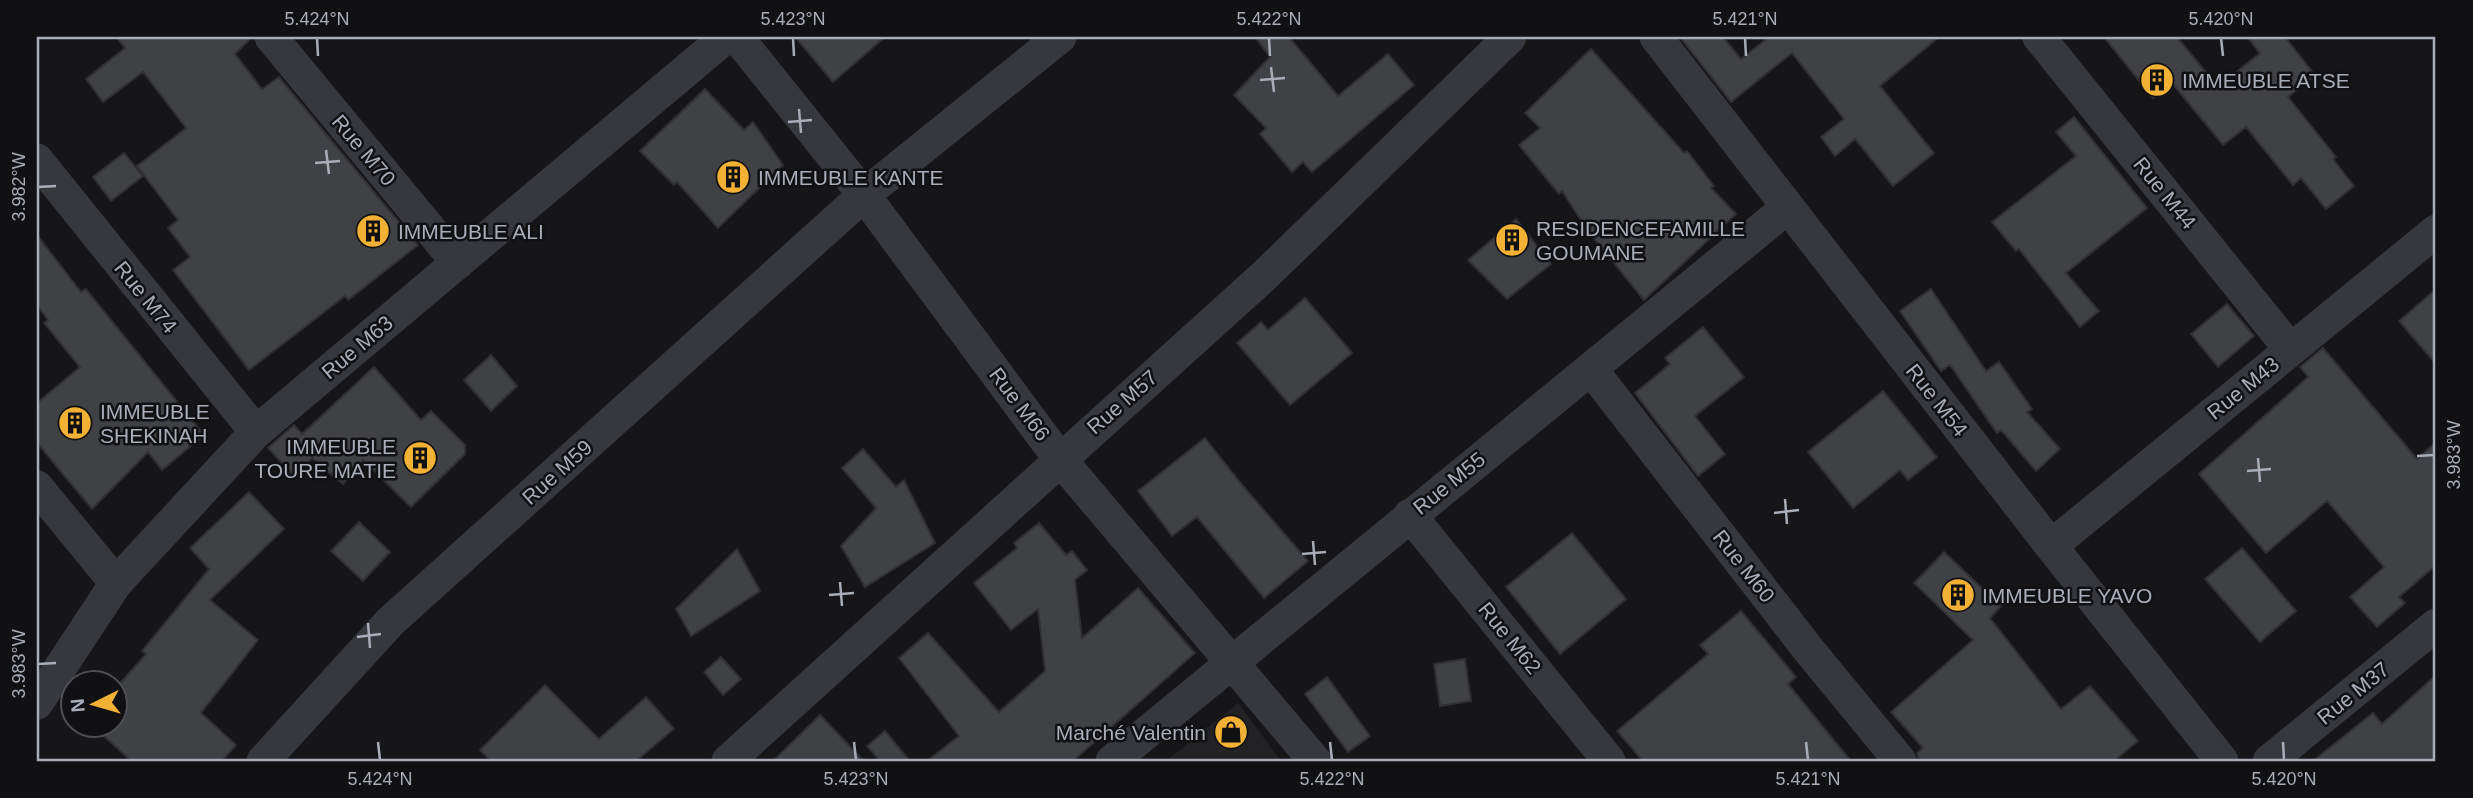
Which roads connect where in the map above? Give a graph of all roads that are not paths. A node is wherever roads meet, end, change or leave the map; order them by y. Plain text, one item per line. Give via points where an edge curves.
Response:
1 (271, 37) edge
2 (726, 37) edge
3 (737, 37) edge
4 (1060, 37) edge
5 (1510, 37) edge
6 (1656, 37) edge
7 (2039, 37) edge
8 (37, 160) edge
9 (864, 195) junction
10 (1788, 207) junction
11 (2436, 231) edge
12 (458, 263) junction
13 (2291, 349) junction
14 (1591, 369) junction
15 (256, 432) junction
16 (1059, 458) junction
17 (37, 487) edge
18 (1410, 515) junction
19 (2051, 546) junction
20 (116, 583) junction
21 (2436, 625) edge
22 (1232, 660) junction
23 (37, 703) edge
24 (263, 761) edge
25 (727, 761) edge
26 (1112, 761) edge
27 (1315, 761) edge
28 (1609, 761) edge
29 (1900, 761) edge
30 (2222, 761) edge
31 (2269, 761) edge

1 - 12 street, Rue M70
2 - 12 street, Rue M63
3 - 9 street, Rue M66
4 - 9 street, Rue M59
5 - 16 street, Rue M57 via 1265,275
6 - 10 street, Rue M54
7 - 13 street, Rue M44
8 - 15 street, Rue M74
9 - 16 street, Rue M66
9 - 24 street, Rue M59 via 390,622
10 - 14 street, Rue M55
10 - 19 street, Rue M54
11 - 13 street, Rue M43
12 - 15 street, Rue M63
13 - 19 street, Rue M43
14 - 18 street, Rue M55
14 - 29 street, Rue M60
15 - 20 street, Rue M63
16 - 22 street, Rue M66
16 - 25 street, Rue M57
17 - 20 street
18 - 22 street, Rue M55
18 - 28 street, Rue M62
19 - 30 street, Rue M54
20 - 23 street, Rue M63
21 - 31 street, Rue M37
22 - 26 street, Rue M55
22 - 27 street, Rue M66

